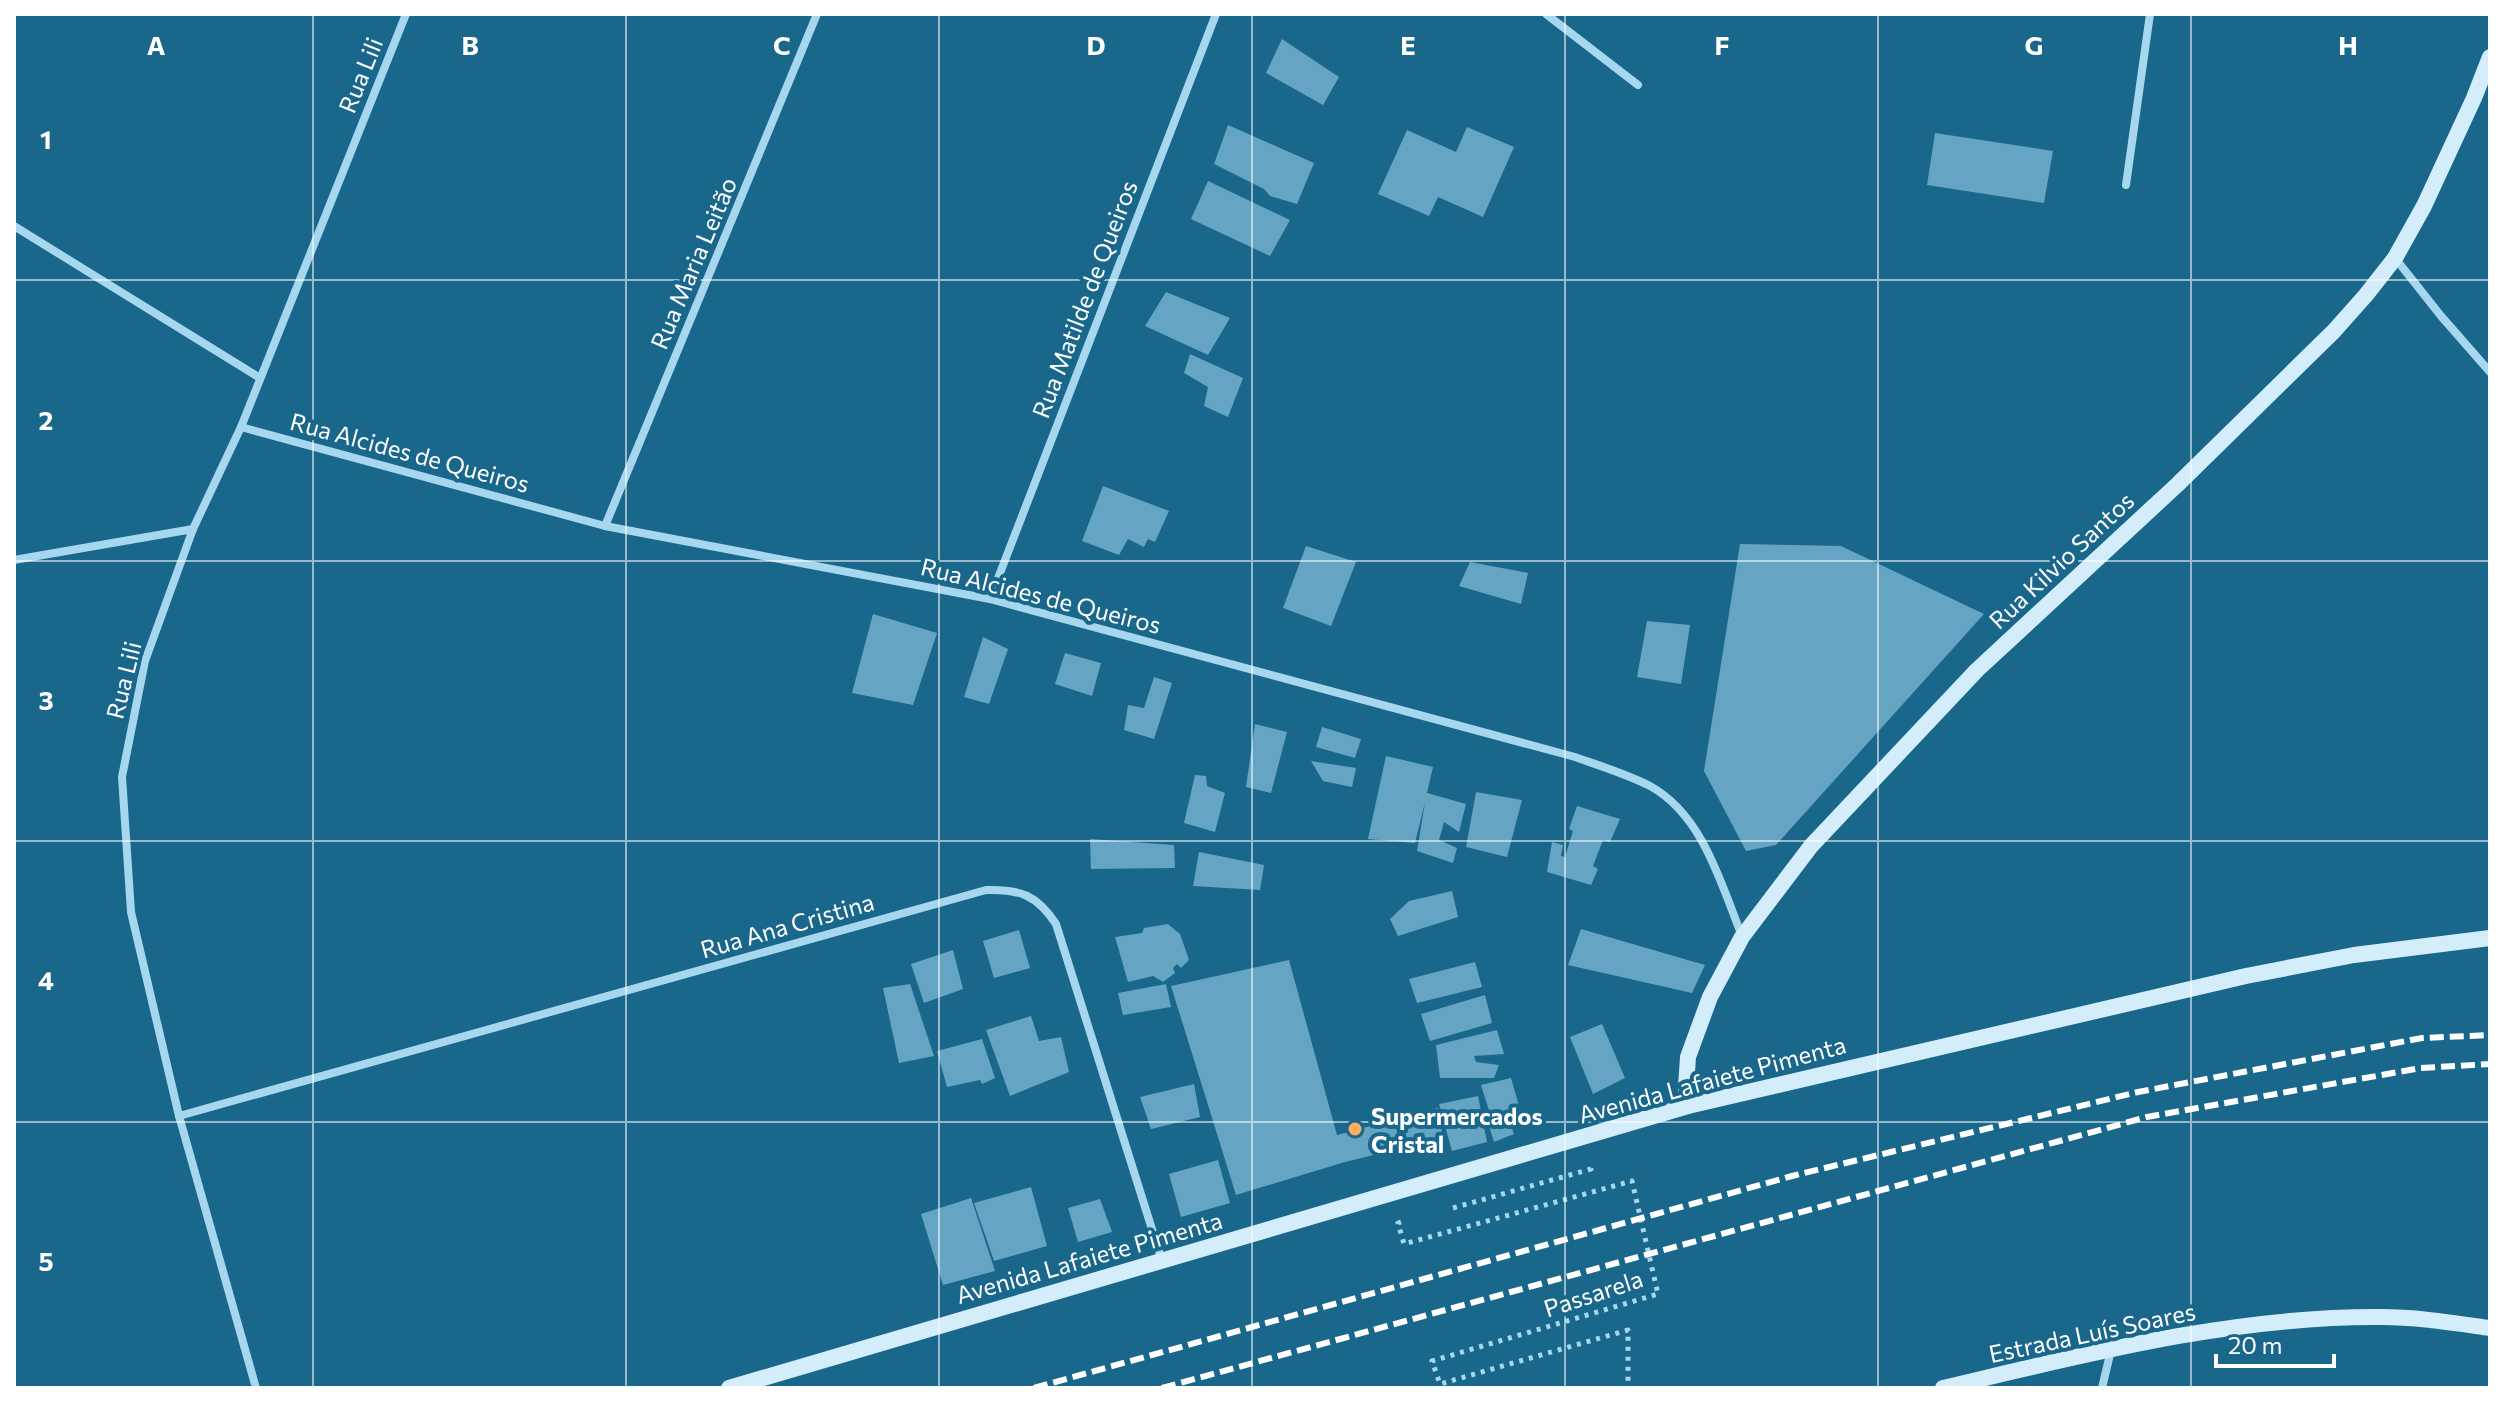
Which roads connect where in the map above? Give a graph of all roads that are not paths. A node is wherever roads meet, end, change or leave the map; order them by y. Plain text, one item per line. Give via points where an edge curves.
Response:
1 (406, 14) edge
2 (817, 14) edge
3 (1216, 14) edge
4 (1546, 14) edge
5 (2150, 14) edge
6 (2490, 57) edge
7 (1638, 85) dead end
8 (2126, 185) dead end
9 (14, 226) edge
10 (2395, 258) junction
11 (2490, 372) edge
12 (260, 378) junction
13 (241, 427) junction
14 (605, 526) junction
15 (193, 529) junction
16 (14, 560) edge
17 (990, 599) junction
18 (1742, 937) junction
19 (2490, 938) edge
20 (1688, 1106) junction
21 (179, 1116) junction
22 (1162, 1261) junction
23 (2490, 1328) edge
24 (2111, 1348) junction
25 (256, 1388) edge
26 (729, 1388) edge
27 (1943, 1388) edge
28 (2102, 1388) edge

1 - 12 street, Rua Lili
2 - 14 street, Rua Maria Leitão
3 - 17 street, Rua Matilde de Queiros
4 - 7 street
5 - 8 street
6 - 10 main road, Rua Kilvio Santos via 2447,159
9 - 12 street
10 - 11 street
10 - 18 main road, Rua Kilvio Santos via 2334,331 1977,670 1811,846
12 - 13 street, Rua Lili
13 - 14 street, Rua Alcides de Queiros
13 - 15 street, Rua Lili
14 - 17 street, Rua Alcides de Queiros
15 - 16 street
15 - 21 street, Rua Lili via 145,661 122,777 131,912
17 - 18 street, Rua Alcides de Queiros via 1575,757 1652,787 1687,816
18 - 20 main road, Rua Kilvio Santos via 1710,997 1688,1057
19 - 20 main road, Avenida Lafaiete Pimenta via 2354,955 2246,976
20 - 22 main road, Avenida Lafaiete Pimenta
21 - 22 street, Rua Ana Cristina via 986,890 1010,889 1030,896 1056,924
21 - 25 street, Rua Lili
22 - 26 main road, Avenida Lafaiete Pimenta
23 - 24 main road, Estrada Luís Soares via 2382,1317 2317,1320
24 - 27 main road, Estrada Luís Soares
24 - 28 street

